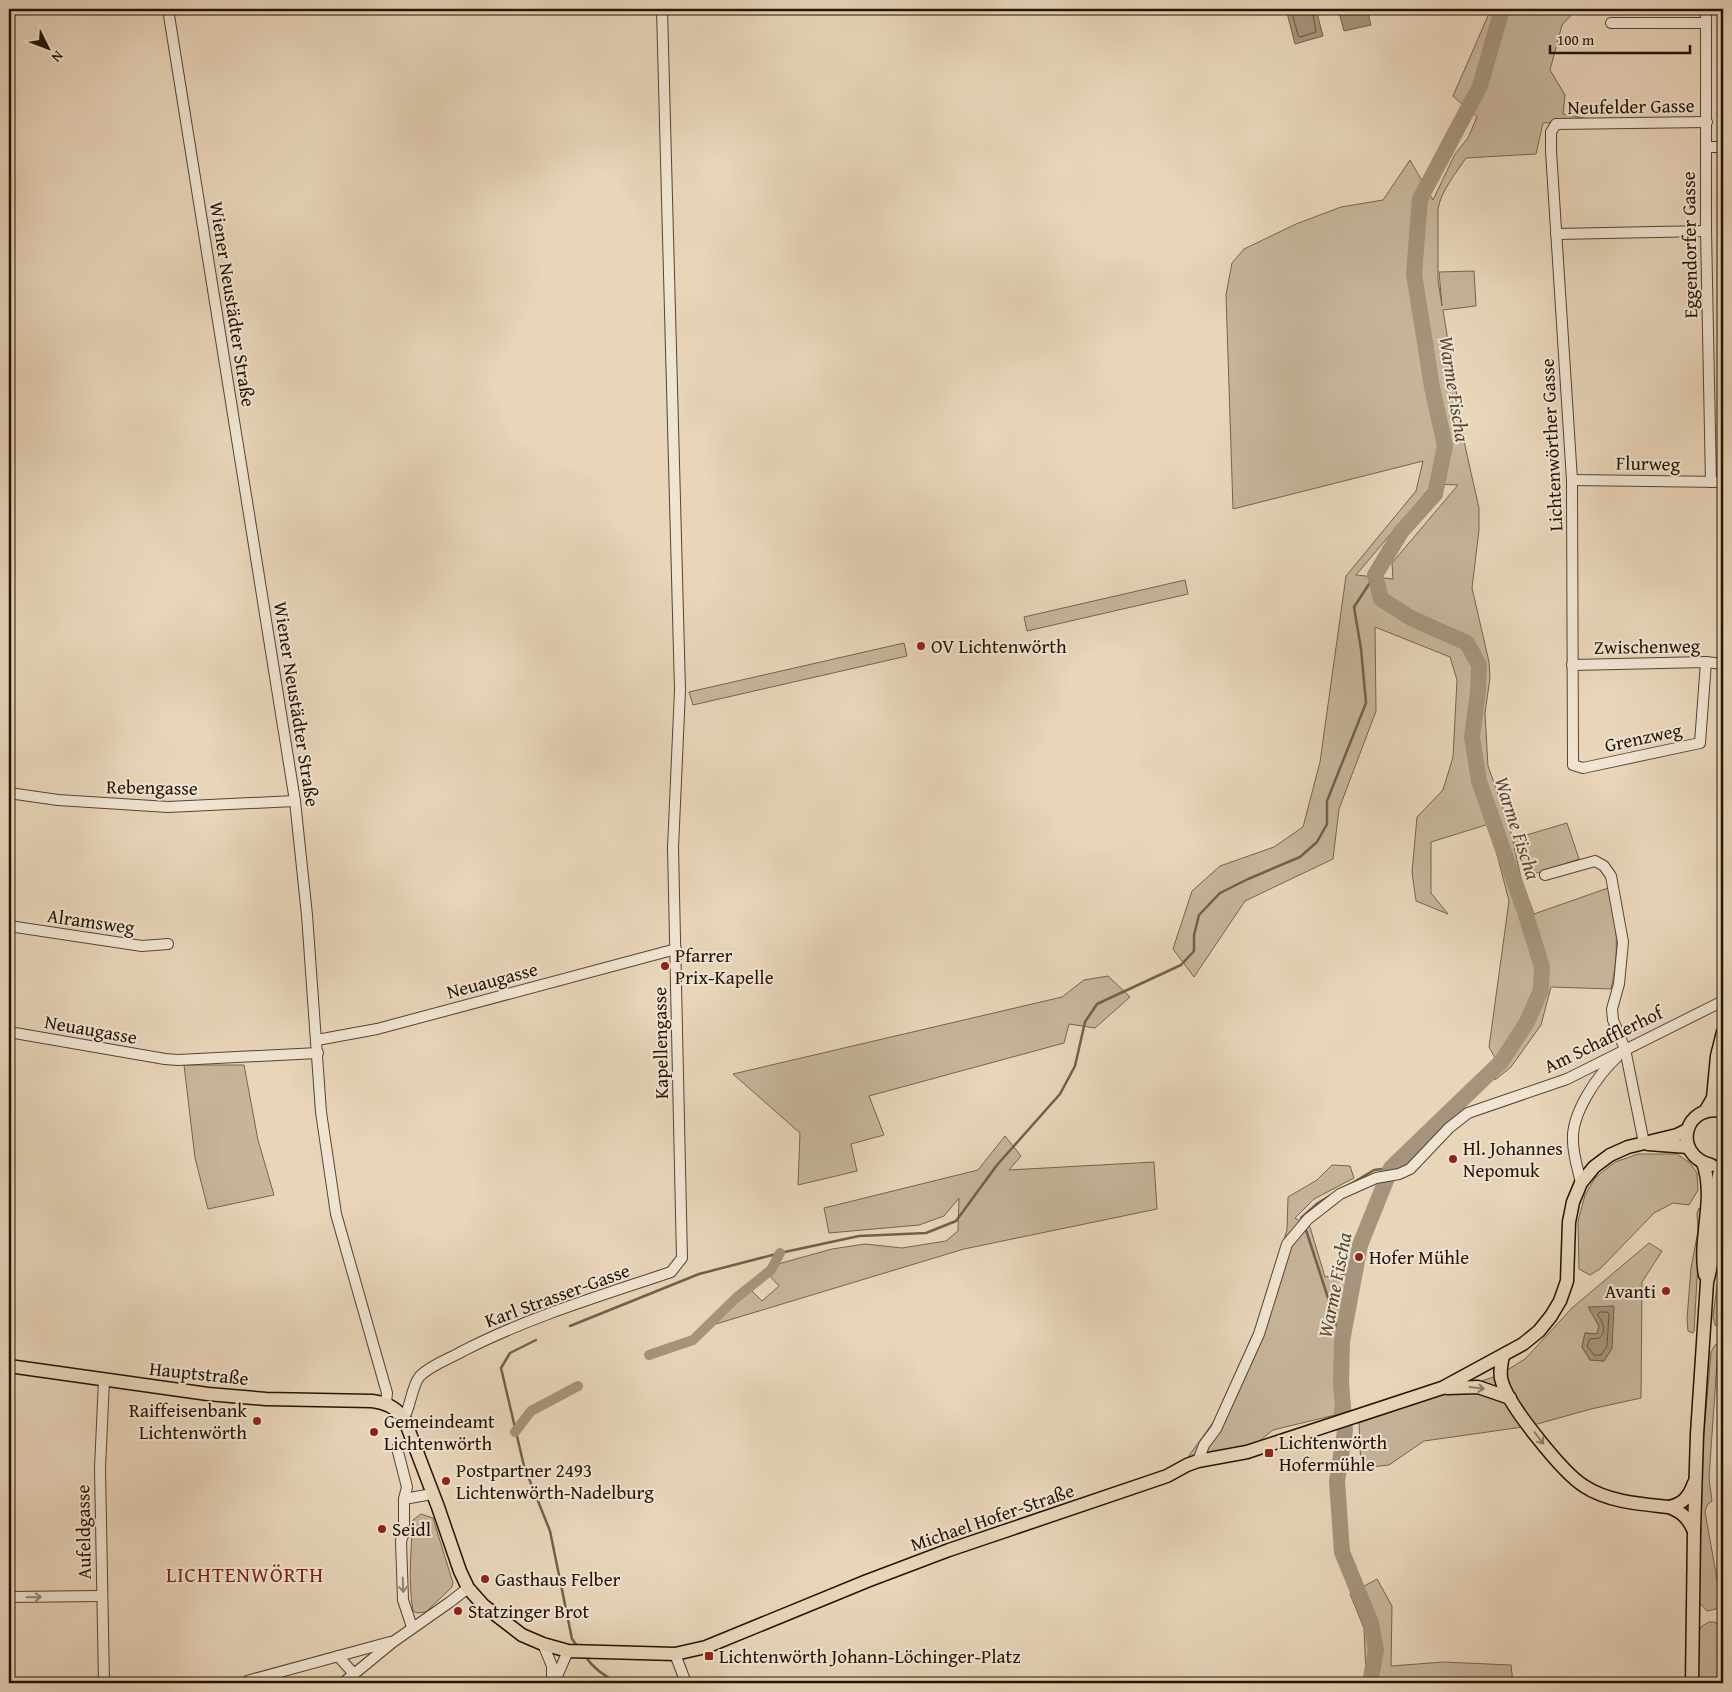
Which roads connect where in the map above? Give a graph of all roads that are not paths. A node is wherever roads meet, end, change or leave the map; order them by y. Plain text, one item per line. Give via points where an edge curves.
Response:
1 (168, 9) edge
2 (662, 9) edge
3 (1706, 9) edge
4 (1611, 22) dead end
5 (1706, 24) junction
6 (1707, 122) junction
7 (1556, 124) joint
8 (1706, 147) junction
9 (1723, 147) edge
10 (1706, 230) junction
11 (1556, 234) junction
12 (1572, 480) junction
13 (1711, 482) junction
14 (1723, 482) edge
15 (1706, 662) junction
16 (1723, 664) edge
17 (1572, 665) junction
18 (1573, 765) joint
19 (9, 793) edge
20 (295, 801) junction
21 (1545, 875) dead end
22 (9, 926) edge
23 (168, 944) dead end
24 (676, 949) junction
25 (1723, 1001) edge
26 (9, 1032) edge
27 (1723, 1038) edge
28 (317, 1040) junction
29 (1625, 1049) junction
30 (318, 1053) junction
31 (1706, 1110) junction
32 (1723, 1111) edge
33 (1687, 1130) junction
34 (1644, 1143) junction
35 (1688, 1147) junction
36 (1703, 1163) junction
37 (1722, 1165) edge
38 (1581, 1183) junction
39 (1723, 1209) edge
40 (1713, 1252) junction
41 (671, 1272) joint
42 (1707, 1282) junction
43 (1503, 1356) junction
44 (9, 1366) edge
45 (104, 1380) junction
46 (1442, 1388) junction
47 (1510, 1398) junction
48 (386, 1403) junction
49 (404, 1418) junction
50 (397, 1448) dead end
51 (1198, 1461) junction
52 (1696, 1478) junction
53 (432, 1494) junction
54 (404, 1499) junction
55 (1668, 1507) junction
56 (1694, 1531) junction
57 (468, 1588) junction
58 (102, 1596) junction
59 (9, 1598) edge
60 (412, 1627) junction
61 (393, 1642) junction
62 (543, 1644) junction
63 (568, 1651) junction
64 (675, 1654) junction
65 (338, 1656) junction
66 (354, 1674) junction
67 (104, 1683) edge
68 (248, 1683) edge
69 (343, 1683) edge
70 (553, 1683) edge
71 (686, 1683) edge
72 (1692, 1683) edge

1 - 20 street, Wiener Neustädter Straße
2 - 24 street, Kapellengasse via 680,690 673,848
3 - 5 street, Eggendorfer Gasse
4 - 5 street
5 - 6 street, Eggendorfer Gasse
6 - 7 street, Neufelder Gasse
6 - 8 street, Eggendorfer Gasse
7 - 11 street, Lichtenwörther Gasse via 1551,132
8 - 9 street
8 - 10 street, Eggendorfer Gasse
10 - 11 street
10 - 13 street, Eggendorfer Gasse
11 - 12 street, Lichtenwörther Gasse
12 - 13 street, Flurweg
12 - 17 street, Lichtenwörther Gasse
13 - 14 street, Flurweg
15 - 16 street, Zwischenweg
15 - 17 street, Zwischenweg
15 - 18 street, Grenzweg via 1700,743 1583,768
17 - 18 street, Lichtenwörther Gasse
19 - 20 street, Rebengasse via 58,800 168,807
20 - 28 street, Wiener Neustädter Straße
21 - 29 street via 1595,861 1604,866 1610,876 1623,942 1619,984 1612,1009
22 - 23 street, Alramsweg via 142,946
24 - 28 street, Neuaugasse via 377,1029
24 - 41 street, Kapellengasse via 682,1258
25 - 29 street, Am Schafflerhof
26 - 30 street, Neuaugasse via 172,1060
27 - 31 main road via 1717,1056 1713,1098
28 - 30 street, Wiener Neustädter Straße
29 - 34 street
29 - 38 street via 1591,1087 1578,1114 1572,1139
29 - 51 street, Am Schafflerhof via 1567,1079 1468,1113 1410,1169 1376,1178 1340,1194 1305,1223 1287,1244 1260,1334
30 - 48 street, Wiener Neustädter Straße via 321,1112 336,1214 388,1393
31 - 32 main road
31 - 33 main road via 1691,1121
33 - 34 main road
33 - 35 main road
34 - 35 main road
34 - 38 main road via 1610,1155
35 - 36 main road via 1692,1155
36 - 37 main road
36 - 42 main road via 1707,1178 1704,1257
37 - 40 main road via 1716,1196
38 - 43 main road via 1569,1222 1567,1281 1560,1301 1539,1331
39 - 40 main road
40 - 42 main road
41 - 49 street, Karl Strasser-Gasse via 530,1320 431,1368 415,1382 411,1404
42 - 52 main road
43 - 46 main road
43 - 47 main road via 1501,1380
44 - 45 main road, Hauptstraße
45 - 48 main road, Hauptstraße via 266,1399
45 - 58 street, Aufeldgasse via 100,1468
46 -> 47 main road via 1478,1387
46 - 51 main road, Michael Hofer-Straße via 1247,1452
47 -> 55 main road via 1559,1465 1584,1486 1618,1499
48 - 49 main road
49 - 53 main road, Michael Hofer-Straße
50 - 54 street via 406,1487
51 - 64 main road, Michael Hofer-Straße via 1168,1476 949,1550 710,1646
52 - 55 main road via 1685,1499
52 - 56 main road
53 - 54 street
53 - 57 main road, Michael Hofer-Straße
54 -> 60 street via 401,1541 403,1600
55 - 56 main road via 1688,1519
56 - 72 main road
57 - 60 street
57 - 62 main road, Michael Hofer-Straße via 508,1625
59 -> 58 street
58 - 67 street, Aufeldgasse
60 - 61 street
61 - 65 street
61 - 66 street
62 - 63 main road, Michael Hofer-Straße
62 - 70 street via 552,1666
63 - 64 main road, Michael Hofer-Straße
63 - 70 street
64 - 71 street
65 - 66 street
65 - 68 street
66 - 69 street

